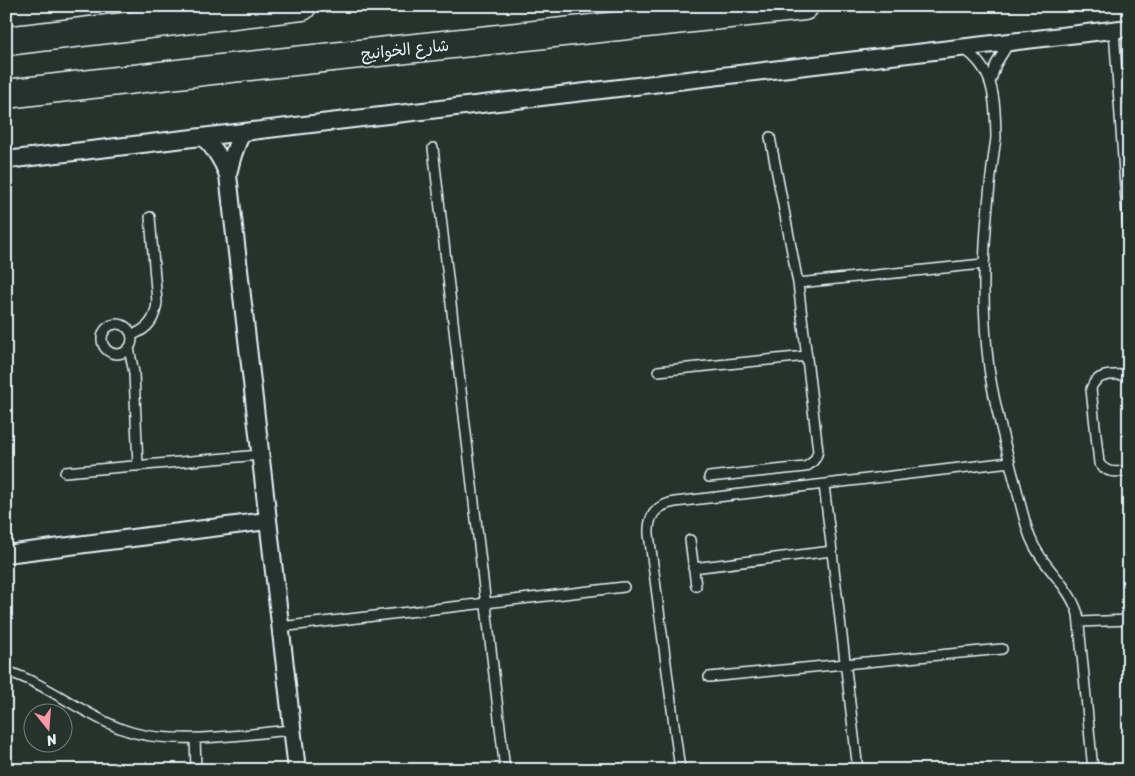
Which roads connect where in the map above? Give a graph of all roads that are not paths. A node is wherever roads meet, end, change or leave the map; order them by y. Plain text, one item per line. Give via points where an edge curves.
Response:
1 (302, 6) edge
2 (804, 6) edge
3 (1122, 29) edge
4 (6, 41) edge
5 (1010, 42) junction
6 (961, 47) junction
7 (991, 80) junction
8 (6, 94) edge
9 (242, 133) junction
10 (203, 137) junction
11 (770, 137) dead end
12 (433, 148) dead end
13 (6, 160) edge
14 (228, 174) junction
15 (150, 217) dead end
16 (1129, 244) edge
17 (983, 264) junction
18 (798, 283) junction
19 (132, 335) junction
20 (129, 348) junction
21 (807, 356) junction
22 (658, 371) dead end
23 (1129, 374) edge
24 (260, 455) junction
25 (1010, 462) junction
26 (138, 466) junction
27 (1129, 471) edge
28 (65, 472) dead end
29 (709, 477) dead end
30 (824, 484) junction
31 (267, 521) junction
32 (690, 540) dead end
33 (832, 551) junction
34 (6, 554) edge
35 (693, 568) junction
36 (696, 586) dead end
37 (624, 587) dead end
38 (486, 603) junction
39 (1129, 620) edge
40 (1080, 622) junction
41 (280, 627) junction
42 (1002, 649) dead end
43 (845, 664) junction
44 (6, 672) edge
45 (709, 677) dead end
46 (292, 730) junction
47 (195, 738) junction
48 (1092, 769) edge
49 (196, 770) edge
50 (297, 770) edge
51 (505, 770) edge
52 (680, 770) edge
53 (858, 770) edge

1 - 4 highway
2 - 8 highway, شارع الخوانيج
3 - 5 street
3 - 16 lane
5 - 6 street
5 - 7 lane via 996,64
6 - 7 lane via 976,58
6 - 9 street
7 - 17 lane via 996,138
9 - 10 street
9 - 14 street via 230,160
10 - 13 street
10 - 14 street via 218,154
11 - 18 lane
12 - 38 lane
14 - 24 street
15 - 19 lane via 157,302 150,324
17 - 18 lane
17 - 25 lane via 989,368
18 - 21 lane
19 - 20 lane
19 - 20 lane via 124,325 117,324 105,330 103,336 102,343 111,353 118,354
20 - 26 lane via 134,373
21 - 22 lane
21 - 29 lane via 818,443 812,463 805,467
23 - 27 lane via 1102,376 1096,379 1091,389 1099,463 1110,472
24 - 26 lane
24 - 31 street
25 - 30 lane
25 - 40 lane via 1030,537 1042,559 1072,597
26 - 28 lane
30 - 33 lane
30 - 52 lane via 665,504 651,516 648,534
31 - 34 street
31 - 41 street
32 - 35 lane
33 - 35 lane
33 - 43 lane
35 - 36 lane
37 - 38 lane
38 - 41 lane
38 - 51 lane
39 - 40 lane
40 - 48 lane
41 - 46 street
42 - 43 lane
43 - 45 lane
43 - 53 lane
44 - 47 lane via 18,675 123,730 174,739
46 - 47 lane
46 - 50 street
47 - 49 lane

